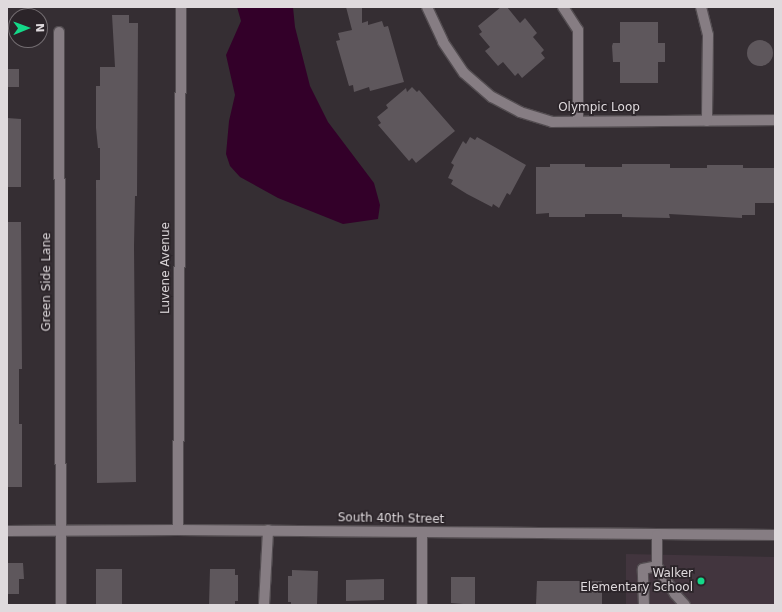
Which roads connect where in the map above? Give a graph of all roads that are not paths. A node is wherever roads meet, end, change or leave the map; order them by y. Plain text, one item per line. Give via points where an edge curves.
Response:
1 (181, 7) edge
2 (428, 7) edge
3 (563, 7) edge
4 (701, 7) edge
5 (59, 32) dead end
6 (775, 120) edge
7 (578, 121) junction
8 (707, 121) junction
9 (178, 530) junction
10 (268, 530) junction
11 (7, 532) edge
12 (61, 532) junction
13 (422, 533) junction
14 (656, 535) junction
15 (775, 535) edge
16 (657, 566) junction
17 (61, 605) edge
18 (264, 605) edge
19 (422, 605) edge
20 (644, 605) edge
21 (685, 605) edge

1 - 9 street, Luvene Avenue
2 - 7 street, Olympic Loop via 443,42 464,73 492,97 520,112 552,122
3 - 7 street via 578,30
4 - 8 street via 708,35
5 - 12 street, Green Side Lane
6 - 8 street, Olympic Loop
7 - 8 street, Olympic Loop
9 - 10 street, South 40th Street
9 - 12 street, South 40th Street
10 - 13 street, South 40th Street
10 - 18 street
11 - 12 street, South 40th Street
12 - 17 street
13 - 14 street, South 40th Street
13 - 19 street
14 - 15 street, South 40th Street
14 - 16 street
16 - 20 street via 643,569
16 - 21 street

